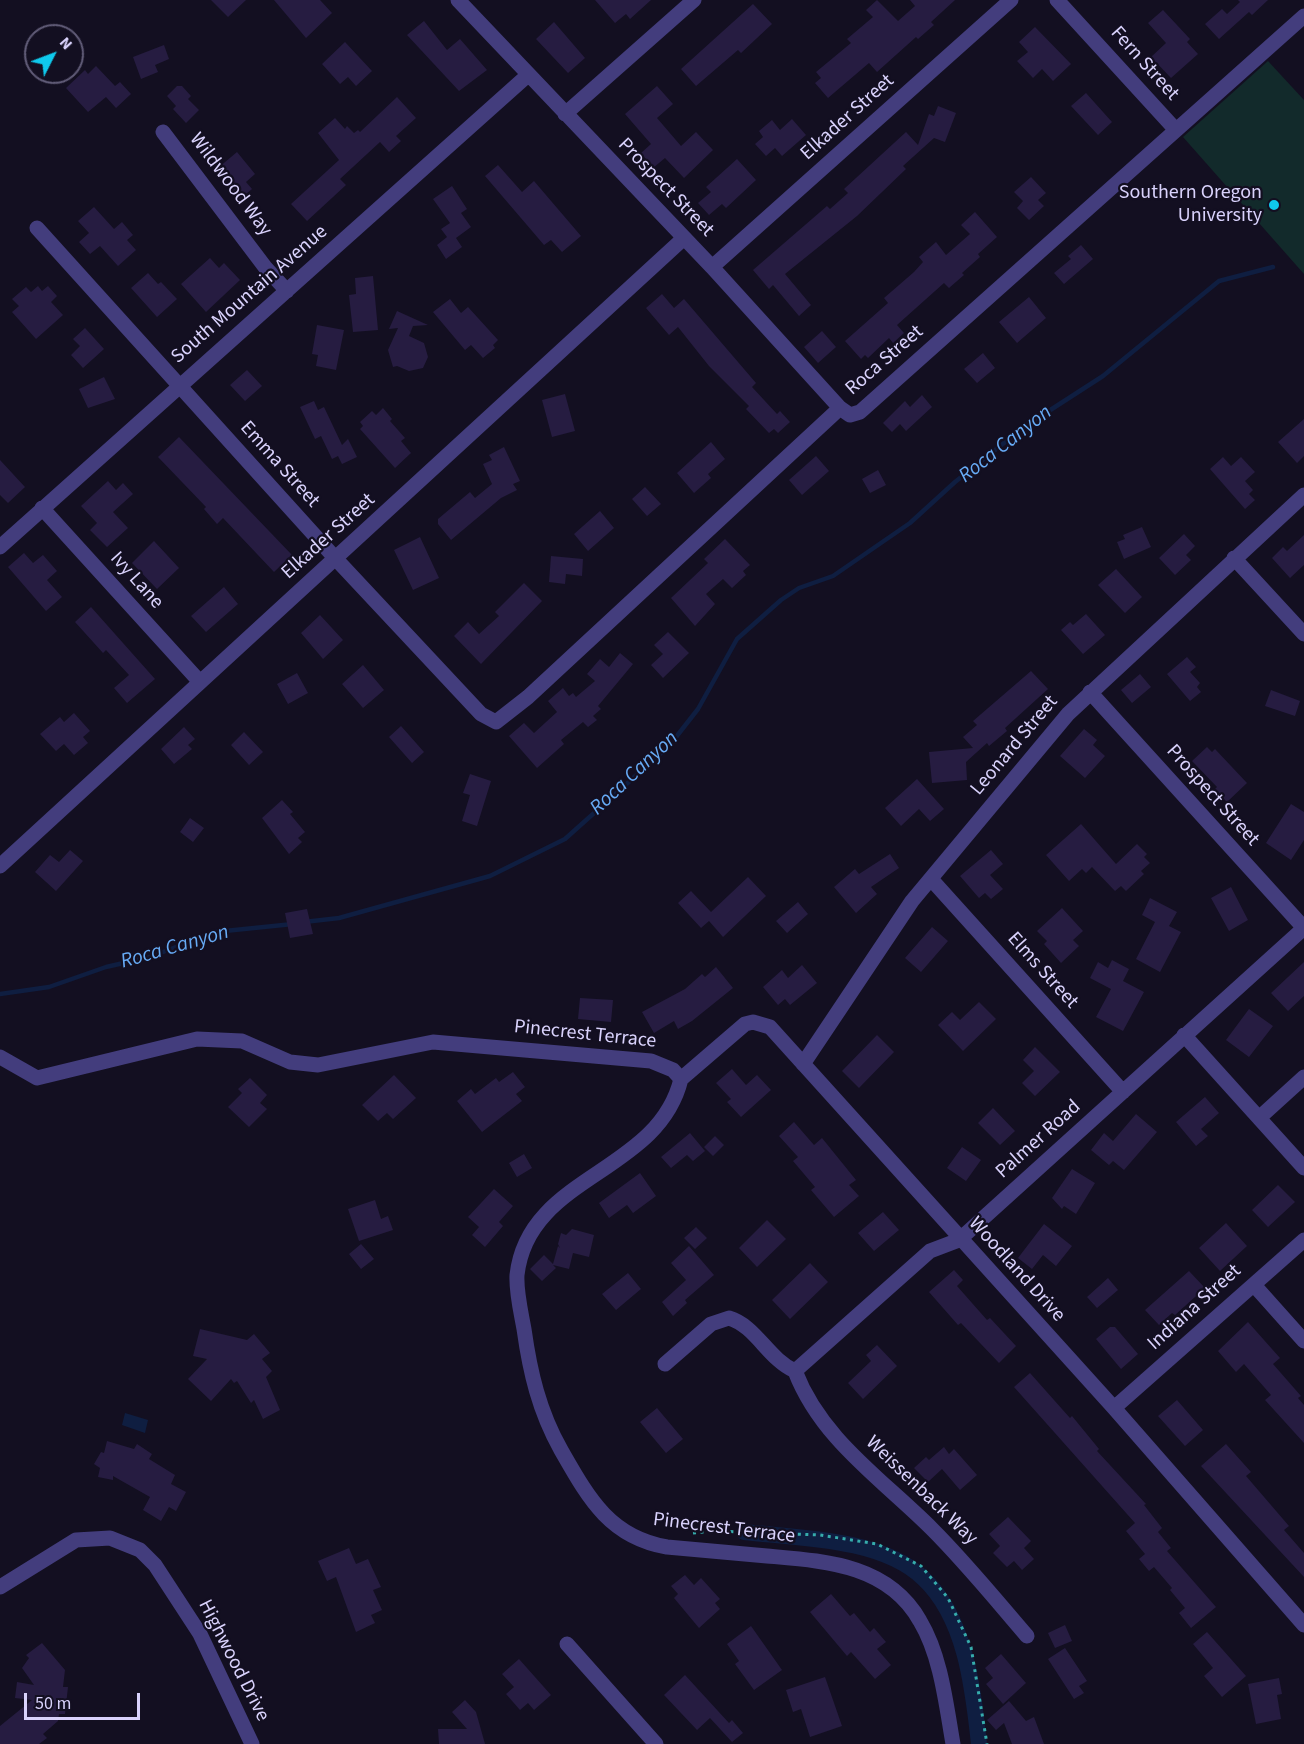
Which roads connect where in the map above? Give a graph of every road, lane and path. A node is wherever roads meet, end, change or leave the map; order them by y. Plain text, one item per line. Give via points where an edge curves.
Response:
1 (458, 0) edge
2 (694, 0) edge
3 (1011, 0) edge
4 (1057, 0) edge
5 (1304, 16) edge
6 (528, 75) junction
7 (565, 114) junction
8 (1175, 129) junction
9 (163, 132) dead end
10 (37, 228) dead end
11 (684, 238) junction
12 (712, 267) junction
13 (287, 291) junction
14 (179, 384) junction
15 (840, 408) junction
16 (1304, 495) edge
17 (42, 508) junction
18 (1, 542) edge
19 (1234, 558) junction
20 (336, 560) junction
21 (1304, 634) edge
22 (200, 682) junction
23 (1090, 692) junction
24 (496, 722) joint
25 (0, 866) edge
26 (931, 879) junction
27 (1304, 928) edge
28 (1184, 1035) junction
29 (0, 1057) edge
30 (803, 1064) junction
31 (1304, 1077) edge
32 (681, 1079) junction
33 (1123, 1092) junction
34 (1259, 1118) junction
35 (1304, 1168) edge
36 (959, 1240) junction
37 (1304, 1240) edge
38 (1254, 1285) junction
39 (1304, 1341) edge
40 (665, 1364) dead end
41 (795, 1371) junction
42 (1114, 1408) junction
43 (0, 1587) edge
44 (1304, 1625) edge
45 (1027, 1636) dead end
46 (567, 1644) dead end
47 (252, 1744) edge
48 (656, 1744) edge
49 (953, 1744) edge

1 - 6 street, Prospect Street
2 - 7 street
3 - 12 street, Elkader Street
4 - 8 street, Fern Street
5 - 8 street, Roca Street
6 - 7 street, Prospect Street
6 - 13 street, South Mountain Avenue
7 - 11 street, Prospect Street
8 - 15 street, Roca Street via 860,412 850,415
9 - 13 street, Wildwood Way
10 - 14 street, Emma Street
11 - 12 street, Prospect Street
11 - 20 street, Elkader Street
12 - 15 street, Prospect Street
13 - 14 street, South Mountain Avenue
14 - 17 street, South Mountain Avenue
14 - 20 street, Emma Street
15 - 24 street, Roca Street via 528,697
16 - 19 street, Leonard Street
17 - 18 street, South Mountain Avenue
17 - 22 street, Ivy Lane
19 - 21 street
19 - 23 street, Leonard Street
20 - 22 street, Elkader Street
20 - 24 street, Emma Street via 481,714
22 - 25 street, Elkader Street
23 - 26 street, Leonard Street
23 - 27 street, Prospect Street
26 - 30 street, Leonard Street via 912,901
26 - 33 street, Elms Street
27 - 28 street, Palmer Road
28 - 33 street, Palmer Road
28 - 34 street
29 - 32 street, Pinecrest Terrace via 37,1078 197,1039 242,1041 290,1062 318,1065 433,1042 651,1061 673,1070
30 - 32 street, Woodland Drive via 770,1027 753,1022 745,1024
30 - 36 street, Woodland Drive
31 - 34 street
32 - 49 street, Pinecrest Terrace via 659,1125 559,1200 531,1233 517,1277 531,1374 553,1436 587,1495 611,1522 638,1540 667,1547 847,1566 884,1582 921,1621 939,1673
33 - 36 street, Palmer Road
34 - 35 street
36 - 41 street, Palmer Road via 930,1251
36 - 42 street, Woodland Drive
37 - 38 street, Indiana Street
38 - 39 street
38 - 42 street, Indiana Street
40 - 41 street via 711,1324 729,1317 742,1323 774,1359
41 - 45 street, Weissenback Way via 805,1397 824,1424 857,1461 962,1560
42 - 44 street, Woodland Drive
43 - 47 street, Highwood Drive via 76,1540 110,1538 140,1550 155,1565 200,1634
46 - 48 street

